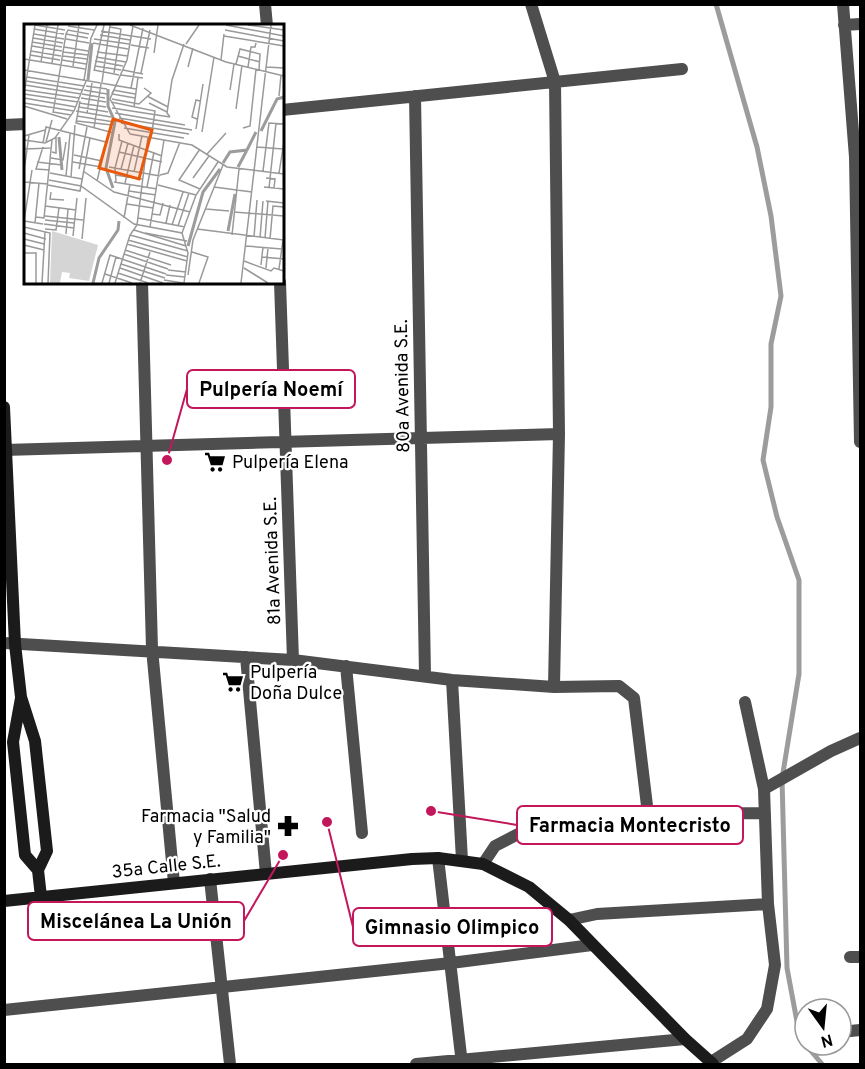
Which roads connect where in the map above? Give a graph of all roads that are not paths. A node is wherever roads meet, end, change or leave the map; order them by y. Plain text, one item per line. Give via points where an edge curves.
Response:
1 (265, 4) edge
2 (531, 4) edge
3 (843, 4) edge
4 (267, 24) edge
5 (861, 24) edge
6 (844, 25) junction
7 (682, 69) dead end
8 (555, 82) junction
9 (415, 96) junction
10 (284, 110) edge
11 (24, 124) edge
12 (4, 125) edge
13 (858, 157) edge
14 (142, 284) edge
15 (280, 284) edge
16 (859, 298) edge
17 (4, 407) edge
18 (860, 433) edge
19 (558, 434) junction
20 (420, 438) junction
21 (287, 442) junction
22 (861, 442) edge
23 (147, 446) junction
24 (5, 450) edge
25 (10, 643) edge
26 (152, 649) junction
27 (246, 657) junction
28 (293, 660) junction
29 (346, 666) junction
30 (425, 675) junction
31 (452, 680) junction
32 (554, 687) junction
33 (21, 697) junction
34 (745, 702) dead end
35 (861, 738) edge
36 (764, 789) junction
37 (765, 813) junction
38 (648, 814) junction
39 (362, 833) dead end
40 (438, 858) junction
41 (462, 860) junction
42 (483, 864) junction
43 (38, 870) junction
44 (266, 874) junction
45 (210, 879) junction
46 (174, 883) junction
47 (41, 897) junction
48 (4, 901) edge
49 (768, 904) junction
50 (569, 920) junction
51 (592, 945) junction
52 (452, 963) junction
53 (222, 987) junction
54 (4, 1010) edge
55 (685, 1040) junction
56 (462, 1062) edge
57 (712, 1063) edge
58 (230, 1065) edge
59 (416, 1065) edge

1 - 4 street
2 - 8 street
3 - 6 street
5 - 6 street
6 - 13 street
7 - 8 street
8 - 9 street
8 - 19 street
9 - 10 street
9 - 20 street, 80a Avenida S.E.
11 - 12 street
13 - 16 street
14 - 23 street
15 - 21 street, 81a Avenida S.E.
16 - 18 street
17 - 24 street
18 - 22 street
19 - 20 street
19 - 32 street
20 - 21 street
20 - 30 street, 80a Avenida S.E.
21 - 23 street
21 - 28 street, 81a Avenida S.E.
23 - 24 street
23 - 26 street
24 - 25 street
25 - 26 street
25 - 33 street
26 - 27 street
26 - 46 street
27 - 28 street
27 - 44 street
28 - 29 street
29 - 30 street
29 - 39 street
30 - 31 street
31 - 32 street
31 - 41 street
32 - 38 street via 619,686 634,698
33 - 43 street via 35,741 45,840 46,851
33 - 43 street via 14,753 25,855
34 - 36 street
35 - 36 street
36 - 37 street
37 - 38 street
37 - 49 street
38 - 42 street via 522,832 495,846
40 - 41 street, 35a Calle S.E.
40 - 44 street, 35a Calle S.E.
40 - 52 street
41 - 42 street, 35a Calle S.E.
42 - 50 street, 35a Calle S.E. via 529,887
43 - 47 street
44 - 45 street, 35a Calle S.E.
45 - 46 street, 35a Calle S.E.
45 - 53 street
46 - 47 street, 35a Calle S.E.
47 - 48 street, 35a Calle S.E.
49 - 50 street via 597,914
49 - 57 street via 775,965 767,1009 747,1039
50 - 51 street, 35a Calle S.E.
51 - 52 street
51 - 55 street, 35a Calle S.E.
52 - 53 street
52 - 56 street
53 - 54 street
53 - 58 street
55 - 56 street
55 - 57 street, 35a Calle S.E.
56 - 59 street

